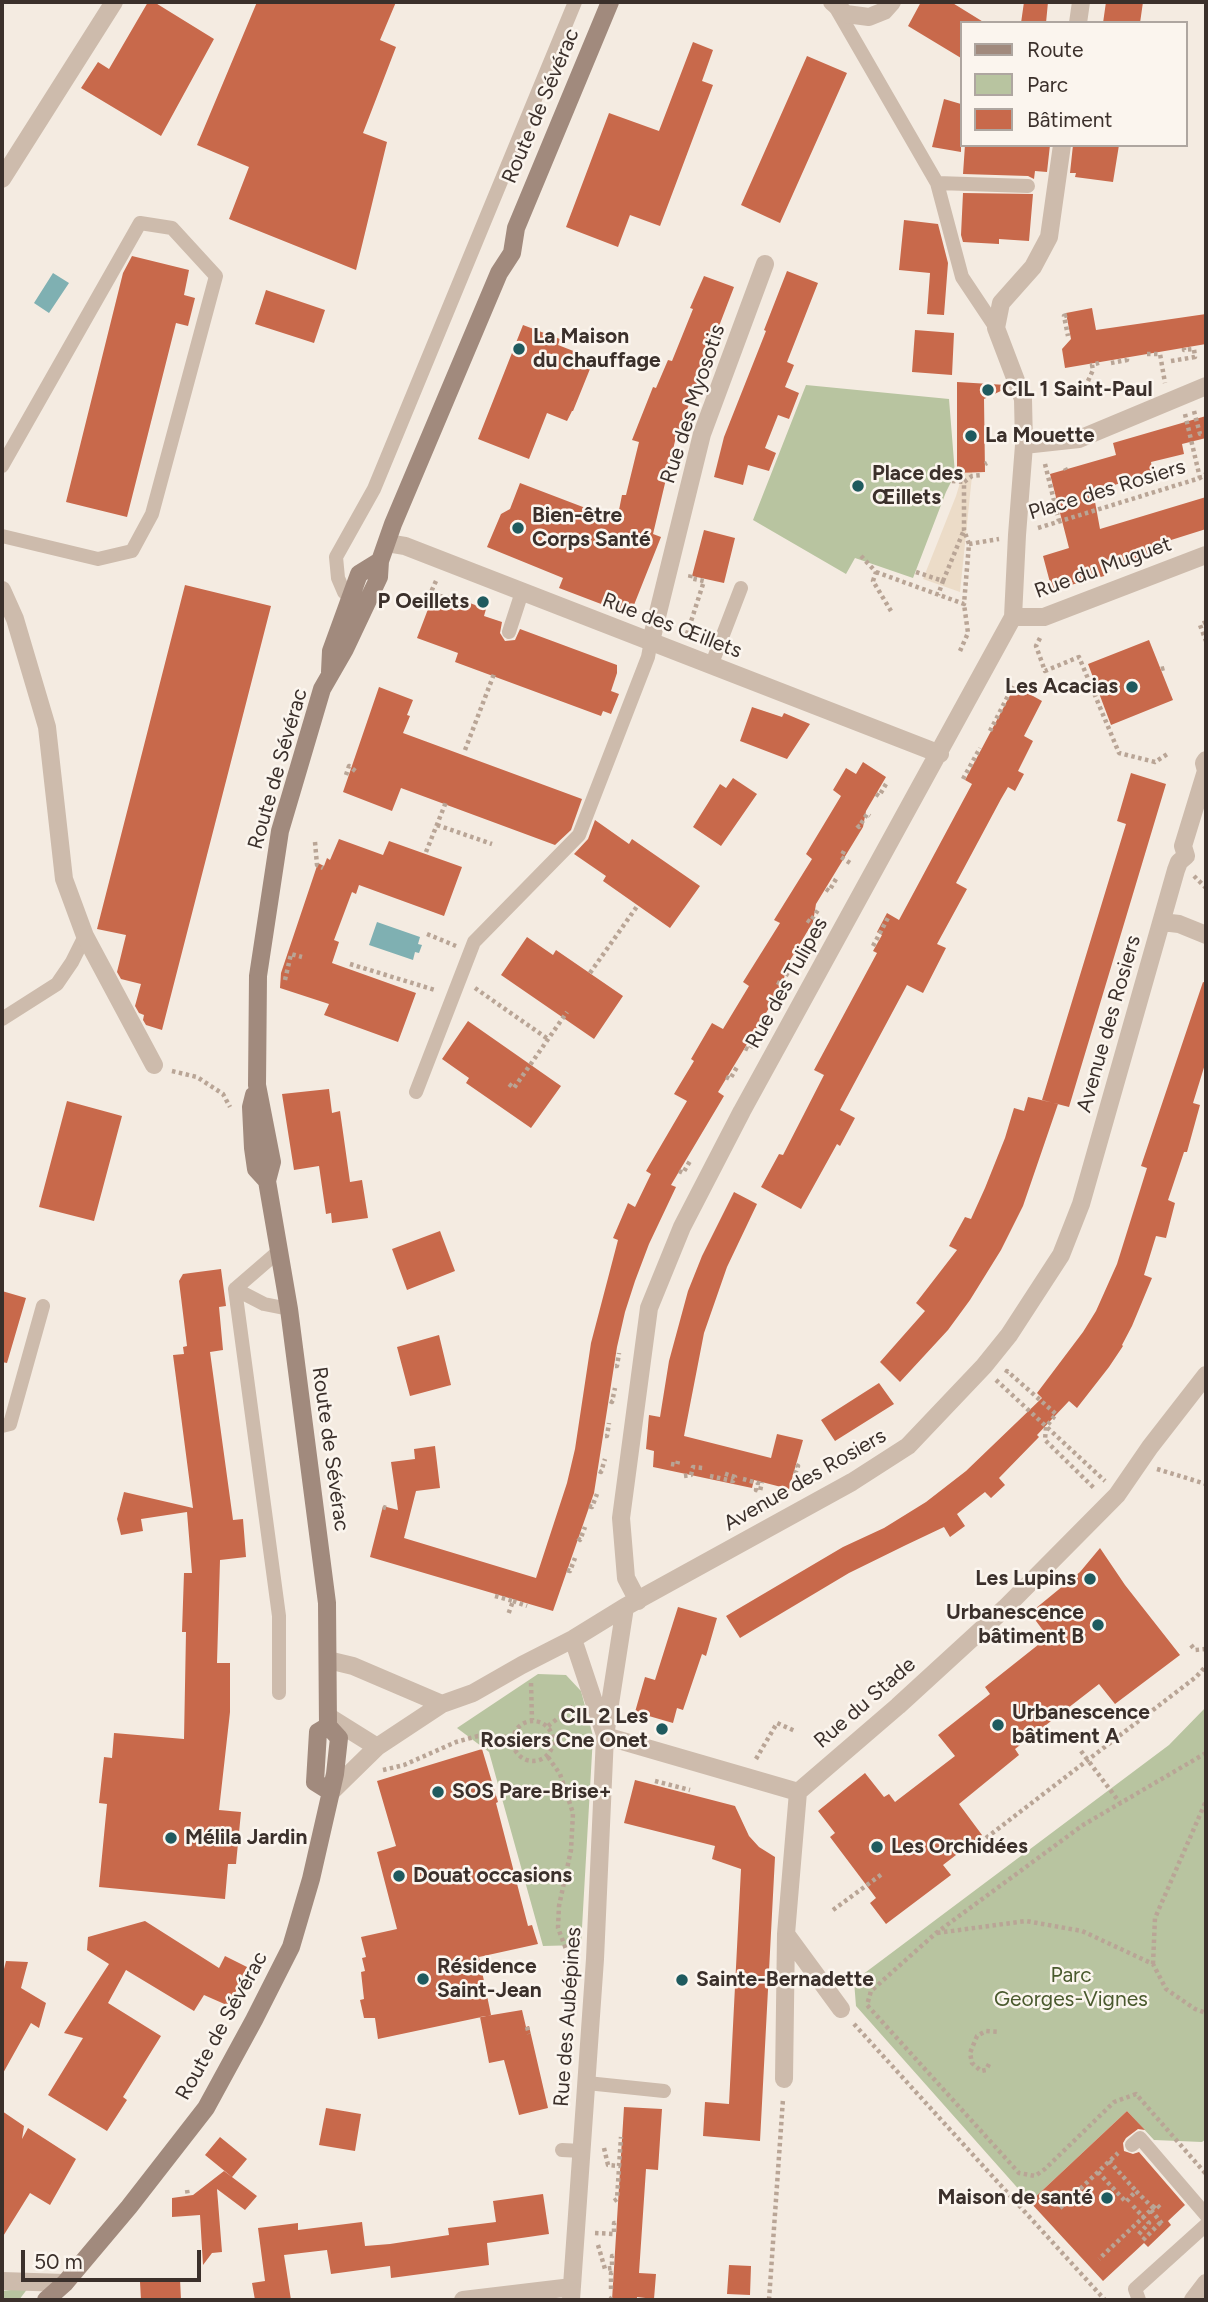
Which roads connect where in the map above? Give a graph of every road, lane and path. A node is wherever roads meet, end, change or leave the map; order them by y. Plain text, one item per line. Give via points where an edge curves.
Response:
1 (114, 2) edge
2 (575, 2) edge
3 (610, 2) edge
4 (892, 2) edge
5 (1081, 2) edge
6 (833, 3) edge
7 (1078, 21) edge
8 (1062, 147) edge
9 (2, 179) edge
10 (937, 183) junction
11 (1027, 186) dead end
12 (765, 264) dead end
13 (1067, 315) dead end
14 (996, 328) junction
15 (1068, 336) dead end
16 (1184, 348) dead end
17 (1147, 354) dead end
18 (1126, 358) dead end
19 (1171, 361) dead end
20 (1102, 362) dead end
21 (1114, 362) dead end
22 (1088, 381) dead end
23 (1165, 383) dead end
24 (1206, 386) edge
25 (1187, 420) dead end
26 (1024, 445) junction
27 (2, 466) edge
28 (1206, 474) edge
29 (982, 475) dead end
30 (1200, 478) junction
31 (952, 481) dead end
32 (964, 482) junction
33 (1051, 492) dead end
34 (1059, 521) junction
35 (964, 530) junction
36 (2, 536) edge
37 (1010, 536) junction
38 (387, 543) junction
39 (969, 544) junction
40 (1163, 544) dead end
41 (1153, 545) dead end
42 (1206, 555) edge
43 (861, 556) dead end
44 (380, 561) junction
45 (693, 567) dead end
46 (876, 572) junction
47 (916, 572) dead end
48 (436, 581) dead end
49 (943, 581) junction
50 (741, 587) dead end
51 (2, 590) edge
52 (523, 592) junction
53 (938, 595) junction
54 (351, 599) junction
55 (449, 603) dead end
56 (964, 604) junction
57 (891, 611) dead end
58 (1013, 617) junction
59 (1206, 622) edge
60 (509, 632) dead end
61 (687, 635) dead end
62 (1206, 641) edge
63 (651, 642) junction
64 (1036, 646) dead end
65 (960, 651) dead end
66 (711, 666) junction
67 (494, 674) dead end
68 (330, 676) junction
69 (1013, 686) dead end
70 (990, 732) dead end
71 (980, 748) dead end
72 (465, 750) dead end
73 (1169, 753) dead end
74 (940, 754) junction
75 (352, 758) dead end
76 (1206, 760) edge
77 (349, 766) junction
78 (1206, 771) edge
79 (358, 773) dead end
80 (346, 775) dead end
81 (963, 779) dead end
82 (887, 784) dead end
83 (878, 794) dead end
84 (446, 802) dead end
85 (870, 816) dead end
86 (437, 825) junction
87 (859, 825) dead end
88 (315, 842) dead end
89 (492, 844) dead end
90 (426, 852) dead end
91 (842, 852) dead end
92 (850, 863) dead end
93 (323, 868) dead end
94 (1193, 876) dead end
95 (836, 879) dead end
96 (1206, 888) edge
97 (828, 889) dead end
98 (638, 905) dead end
99 (818, 910) dead end
100 (889, 916) dead end
101 (809, 920) dead end
102 (1162, 922) junction
103 (427, 934) dead end
104 (1206, 935) edge
105 (85, 936) junction
106 (806, 943) dead end
107 (873, 946) dead end
108 (470, 950) junction
109 (797, 953) dead end
110 (302, 957) dead end
111 (351, 964) dead end
112 (788, 972) dead end
113 (590, 973) dead end
114 (460, 977) junction
115 (285, 980) dead end
116 (780, 982) dead end
117 (453, 996) junction
118 (567, 1012) dead end
119 (2, 1019) edge
120 (756, 1038) dead end
121 (548, 1039) junction
122 (747, 1048) dead end
123 (154, 1066) dead end
124 (737, 1068) dead end
125 (729, 1077) dead end
126 (509, 1084) dead end
127 (416, 1092) dead end
128 (690, 1161) dead end
129 (682, 1171) dead end
130 (279, 1251) junction
131 (235, 1289) junction
132 (43, 1306) dead end
133 (289, 1309) junction
134 (619, 1353) dead end
135 (616, 1365) dead end
136 (1206, 1375) edge
137 (998, 1382) dead end
138 (614, 1388) dead end
139 (1008, 1391) dead end
140 (611, 1400) dead end
141 (610, 1423) dead end
142 (2, 1426) edge
143 (1046, 1427) junction
144 (606, 1435) dead end
145 (605, 1459) dead end
146 (678, 1461) dead end
147 (1084, 1462) dead end
148 (671, 1464) dead end
149 (796, 1465) dead end
150 (703, 1468) dead end
151 (1156, 1469) dead end
152 (600, 1470) dead end
153 (723, 1473) dead end
154 (684, 1476) dead end
155 (710, 1476) dead end
156 (743, 1479) dead end
157 (802, 1479) dead end
158 (762, 1482) dead end
159 (1206, 1484) edge
160 (1095, 1490) dead end
161 (597, 1494) dead end
162 (591, 1505) dead end
163 (585, 1527) dead end
164 (580, 1538) dead end
165 (575, 1558) dead end
166 (569, 1569) dead end
167 (495, 1596) dead end
168 (513, 1601) junction
169 (632, 1604) junction
170 (527, 1606) dead end
171 (508, 1615) dead end
172 (573, 1639) junction
173 (1191, 1646) dead end
174 (1206, 1649) edge
175 (328, 1660) junction
176 (1206, 1666) edge
177 (530, 1680) dead end
178 (279, 1693) dead end
179 (579, 1702) dead end
180 (442, 1704) junction
181 (532, 1720) junction
182 (328, 1721) junction
183 (548, 1726) junction
184 (795, 1731) dead end
185 (606, 1736) junction
186 (512, 1737) junction
187 (377, 1747) junction
188 (1081, 1751) dead end
189 (1206, 1753) edge
190 (548, 1757) junction
191 (1087, 1759) junction
192 (755, 1760) dead end
193 (387, 1769) dead end
194 (655, 1781) dead end
195 (690, 1790) dead end
196 (331, 1791) junction
197 (798, 1792) junction
198 (1206, 1801) edge
199 (1120, 1803) junction
200 (986, 1838) dead end
201 (882, 1874) dead end
202 (833, 1910) dead end
203 (936, 1933) junction
204 (786, 1934) junction
205 (1153, 1964) junction
206 (577, 1965) dead end
207 (841, 2009) joint
208 (1206, 2012) edge
209 (527, 2027) dead end
210 (999, 2032) dead end
211 (529, 2034) dead end
212 (989, 2064) dead end
213 (784, 2079) joint
214 (587, 2082) junction
215 (664, 2091) dead end
216 (621, 2137) dead end
217 (603, 2140) dead end
218 (1126, 2147) joint
219 (562, 2150) dead end
220 (582, 2151) junction
221 (1105, 2164) junction
222 (619, 2166) junction
223 (1094, 2174) junction
224 (1206, 2174) edge
225 (1136, 2191) junction
226 (616, 2200) dead end
227 (1133, 2206) dead end
228 (1156, 2206) junction
229 (1060, 2208) dead end
230 (1206, 2215) edge
231 (1143, 2217) junction
232 (617, 2223) dead end
233 (1206, 2225) edge
234 (611, 2233) dead end
235 (1138, 2235) dead end
236 (1143, 2240) dead end
237 (598, 2245) dead end
238 (615, 2256) dead end
239 (1099, 2259) dead end
240 (614, 2273) dead end
241 (2, 2281) edge
242 (65, 2283) junction
243 (1206, 2283) edge
244 (611, 2289) dead end
245 (571, 2294) edge
246 (46, 2300) edge
247 (57, 2300) edge
248 (463, 2300) edge
249 (769, 2300) edge
250 (1105, 2300) edge
251 (1139, 2300) edge
252 (1193, 2300) edge

1 - 9 street
2 - 54 lane via 374,489 337,557 338,578
3 - 38 main road, Route de Sévérac via 516,228 512,253 499,273
4 - 6 street via 869,17 846,14
5 - 7 street
6 - 10 lane
8 - 14 street via 1049,237 1033,267 1001,303
10 - 11 lane
10 - 14 lane via 962,277
12 - 63 street, Rue des Myosotis via 702,434
13 - 15 path
14 - 26 street, Rue des Tulipes via 1023,399
16 - 19 path via 1194,349 1195,357
17 - 23 path via 1160,354
18 - 21 path
20 - 22 path via 1092,365
24 - 26 street via 1079,439
25 - 30 path
26 - 37 street, Rue des Tulipes
27 - 36 lane via 140,223 172,228 216,276 152,514 132,551 98,559
28 - 30 path, Place des Rosiers
29 - 32 path
30 - 34 path, Place des Rosiers
31 - 32 path
32 - 35 path
33 - 34 path
34 - 37 path, Place des Rosiers
35 - 39 path
35 - 49 path
37 - 39 path, Place des Rosiers
37 - 58 street, Rue des Tulipes
38 - 44 main road, Route de Sévérac
38 - 52 street, Rue des Œillets
39 - 56 path
40 - 41 path
42 - 58 street, Rue du Muguet via 1044,617
43 - 46 path
44 - 54 main road, Route de Sévérac via 359,574
44 - 68 main road, Route de Sévérac via 379,577
45 - 61 path via 690,578 704,581
46 - 53 path
46 - 57 path via 873,582
47 - 49 path
48 - 55 path via 431,592
49 - 53 path
50 - 66 lane
51 - 105 street via 47,727 64,879
52 - 60 lane
52 - 63 street, Rue des Œillets
53 - 56 path
54 - 68 main road, Route de Sévérac via 331,651
56 - 65 path via 968,633
58 - 74 street, Rue des Tulipes
59 - 62 path via 1200,625
63 - 66 street, Rue des Œillets
63 - 108 lane via 579,835
64 - 73 path via 1045,671 1079,657 1119,753 1155,762
66 - 74 street, Rue des Œillets
67 - 72 path
68 - 130 main road, Route de Sévérac via 322,689 279,831 258,976 253,1148 256,1169 267,1181
69 - 70 path
71 - 81 path
74 - 169 street, Rue des Tulipes via 742,1111 682,1227 649,1308 621,1518
75 - 77 path
76 - 78 street, Avenue des Rosiers
77 - 79 path
77 - 80 path
78 - 102 street, Avenue des Rosiers
82 - 83 path
84 - 86 path
85 - 87 path
86 - 89 path
86 - 90 path
88 - 93 path via 317,865
91 - 92 path via 842,859
94 - 96 path
95 - 97 path
98 - 113 path
99 - 101 path
100 - 107 path
102 - 104 street
102 - 169 street, Avenue des Rosiers via 1081,1204 1061,1255 1004,1342 908,1446
103 - 108 path
105 - 119 lane via 57,984
105 - 123 street
106 - 109 path
108 - 114 lane
110 - 115 path via 291,954
111 - 117 path
112 - 116 path
114 - 117 lane
114 - 121 path
117 - 127 lane
118 - 121 path
120 - 122 path
121 - 126 path via 514,1088
124 - 125 path
128 - 129 path
130 - 131 lane
130 - 133 main road, Route de Sévérac
131 - 133 lane via 264,1304
131 - 178 lane via 279,1616
132 - 142 lane via 10,1424
133 - 175 main road, Route de Sévérac via 327,1603
134 - 135 path
136 - 197 street, Rue du Stade via 1117,1495 1005,1608
137 - 143 path via 1007,1371 1056,1414
138 - 140 path
139 - 143 path
141 - 144 path
143 - 147 path
143 - 160 path via 1045,1440
145 - 152 path
146 - 148 path
149 - 157 path via 794,1477
150 - 154 path via 693,1467 691,1475
151 - 159 path
153 - 155 path via 735,1477 733,1481
156 - 158 path via 758,1483 756,1490 760,1491
161 - 162 path
163 - 164 path
165 - 166 path
167 - 168 path
168 - 170 path
168 - 171 path
169 - 172 street, Avenue des Rosiers
169 - 185 street, Rue des Aubépines
172 - 180 street, Avenue des Rosiers via 473,1693
172 - 185 street, Rue des Aubépines
173 - 174 path
175 - 180 street
175 - 182 main road, Route de Sévérac
176 - 191 path
177 - 181 path
179 - 183 path
180 - 187 street, Avenue des Rosiers
181 - 183 path
181 - 186 path via 518,1726
182 - 187 street
182 - 196 main road, Route de Sévérac via 339,1738
183 - 190 path via 553,1736
184 - 192 path via 777,1723
185 - 197 street
185 - 214 street, Rue des Aubépines
186 - 190 path via 516,1754 531,1763
186 - 193 path via 478,1736
187 - 196 street, Avenue des Rosiers
188 - 191 path
189 - 199 path
190 - 206 path via 560,1774 573,1813 558,1928
191 - 199 path
191 - 200 path
194 - 195 path
196 - 242 main road, Route de Sévérac via 291,1947 254,2020 206,2108
197 - 204 street
198 - 205 path via 1155,1918
199 - 203 path
201 - 202 path
203 - 205 path via 1026,1922 1082,1931
203 - 224 path via 871,1991 867,2005 1018,2173 1035,2176 1114,2102 1136,2094
204 - 207 street
204 - 213 street
205 - 208 path via 1166,1989
207 - 250 path
209 - 211 path
210 - 212 path via 978,2036 970,2053 972,2063 981,2071
213 - 249 path
214 - 215 lane
214 - 220 street, Rue des Aubépines
216 - 222 path
217 - 222 path via 608,2165
218 - 221 path
218 - 230 lane via 1140,2138
219 - 220 lane
220 - 245 street, Rue des Aubépines
221 - 223 path
221 - 225 path
222 - 226 path
223 - 225 path via 1126,2202
223 - 229 path
225 - 228 path
227 - 231 path
228 - 231 path
228 - 236 path via 1162,2224
231 - 235 path via 1149,2223
231 - 239 path
232 - 234 path
233 - 251 lane via 1135,2289
237 - 238 path via 605,2269 612,2268
240 - 244 path
241 - 242 street
242 - 246 main road, Route de Sévérac
242 - 247 main road, Route de Sévérac
243 - 252 street
245 - 248 street

